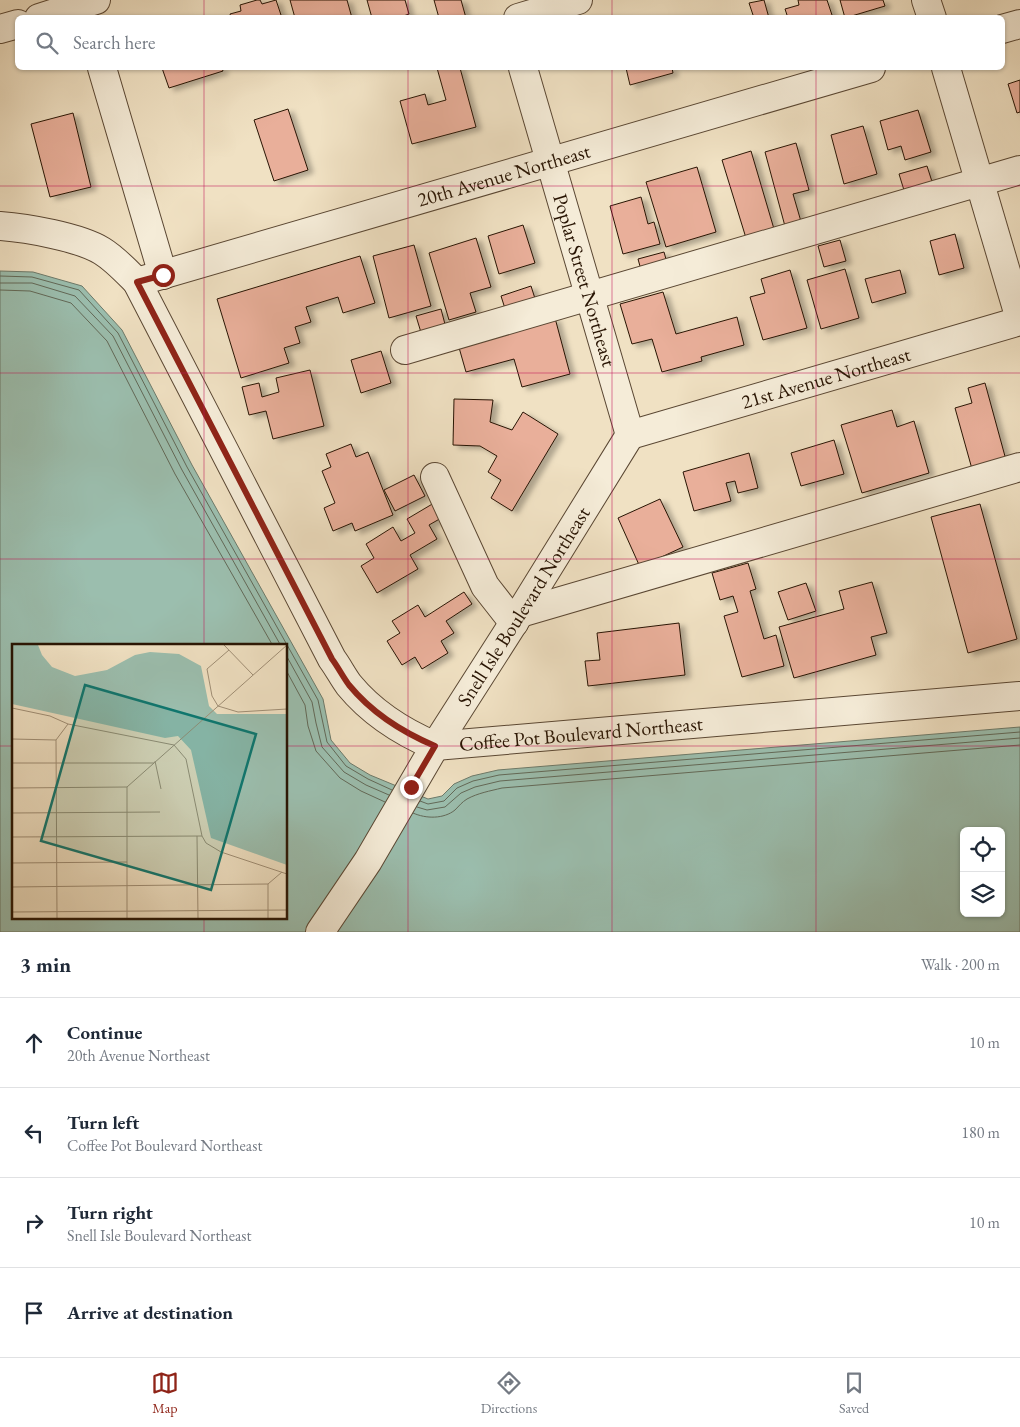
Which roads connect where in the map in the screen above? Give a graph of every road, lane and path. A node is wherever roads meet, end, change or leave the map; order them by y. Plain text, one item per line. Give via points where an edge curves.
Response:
1 (503, 0) edge
2 (578, 0) edge
3 (926, 0) edge
4 (88, 5) edge
5 (50, 15) edge
6 (507, 15) edge
7 (528, 15) edge
8 (931, 15) edge
9 (1020, 24) edge
10 (15, 25) edge
11 (1005, 28) edge
12 (0, 29) edge
13 (103, 70) edge
14 (524, 70) edge
15 (864, 70) edge
16 (947, 70) edge
17 (550, 161) junction
18 (1020, 170) edge
19 (980, 182) junction
20 (0, 226) edge
21 (163, 275) junction
22 (137, 282) junction
23 (590, 296) junction
24 (1020, 320) edge
25 (405, 350) dead end
26 (630, 435) junction
27 (1020, 467) edge
28 (435, 477) dead end
29 (517, 618) junction
30 (1020, 696) edge
31 (435, 746) junction
32 (320, 932) edge

1 - 6 street
2 - 7 street
3 - 8 street
4 - 5 street
9 - 11 street
10 - 12 street
13 - 21 street
14 - 17 street, Poplar Street Northeast
15 - 17 street, 20th Avenue Northeast
16 - 19 street
17 - 21 street, 20th Avenue Northeast
17 - 23 street, Poplar Street Northeast
18 - 19 street
19 - 23 street
19 - 24 street
20 - 22 street, Coffee Pot Boulevard Northeast via 44,232 101,250
21 - 22 street, 20th Avenue Northeast
22 - 31 street, Coffee Pot Boulevard Northeast via 349,685 387,721
23 - 25 street
23 - 26 street, Poplar Street Northeast
24 - 26 street, 21st Avenue Northeast
26 - 29 street, Snell Isle Boulevard Northeast
27 - 29 street
28 - 29 street via 485,586
29 - 31 street, Snell Isle Boulevard Northeast
30 - 31 street, Coffee Pot Boulevard Northeast
31 - 32 street, Snell Isle Boulevard Northeast via 368,862

